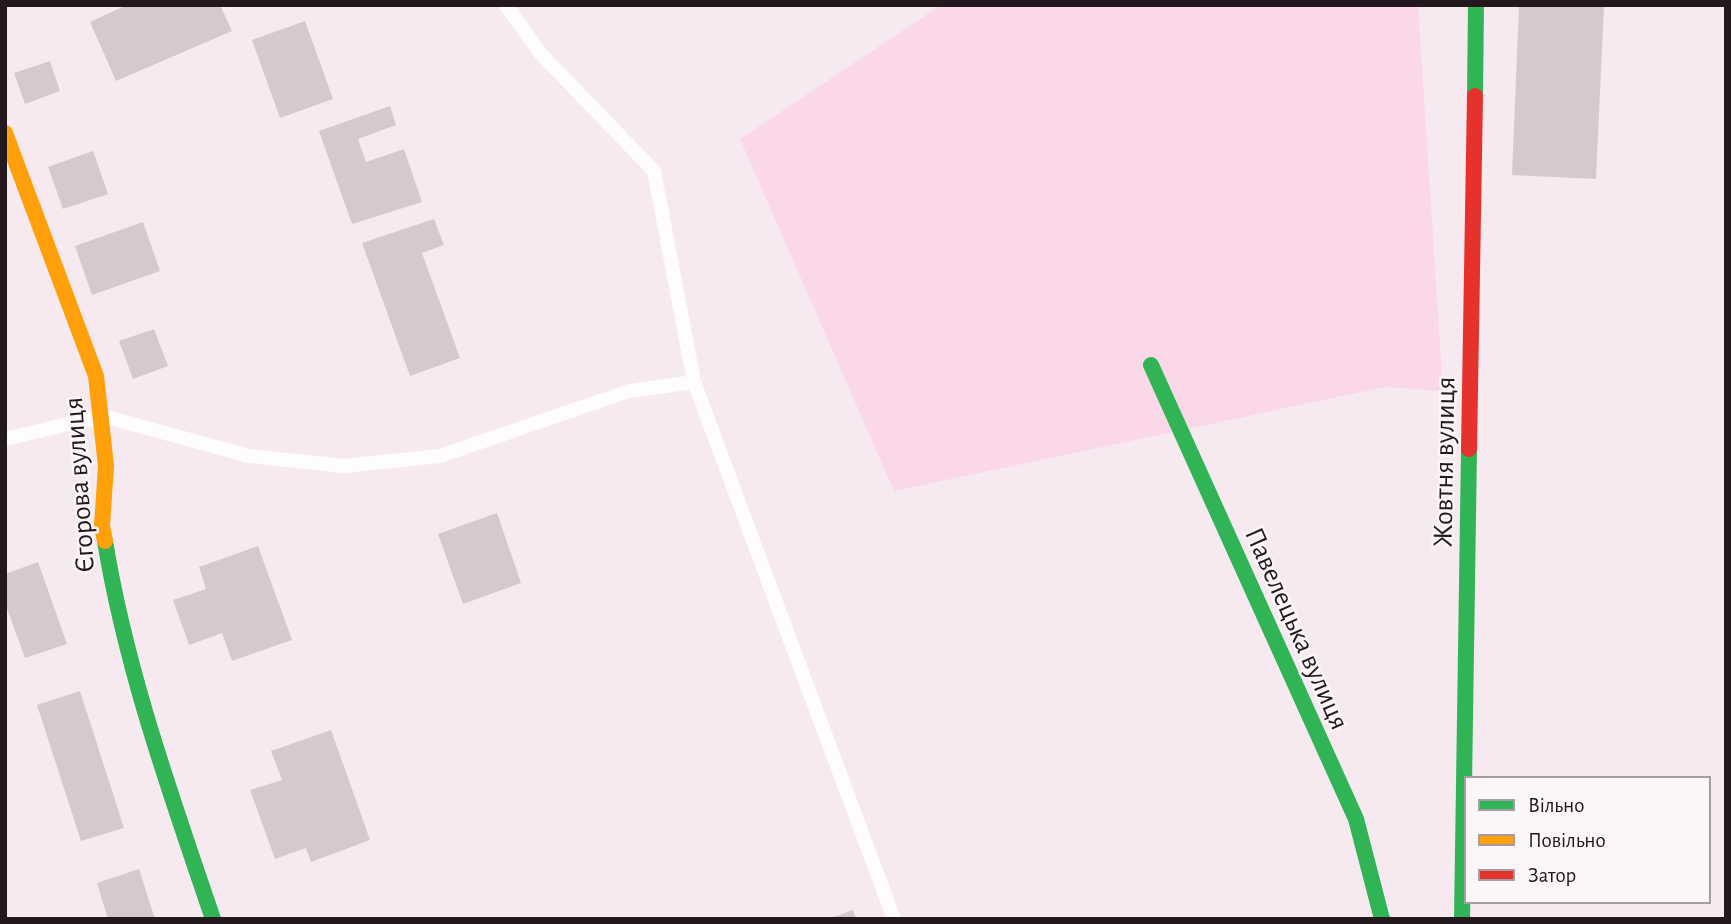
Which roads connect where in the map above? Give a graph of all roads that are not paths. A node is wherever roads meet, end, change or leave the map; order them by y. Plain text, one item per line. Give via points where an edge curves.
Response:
1 (506, 5) edge
2 (1476, 5) edge
3 (5, 133) edge
4 (1151, 365) dead end
5 (694, 382) junction
6 (103, 416) junction
7 (5, 439) edge
8 (213, 919) edge
9 (894, 919) edge
10 (1382, 919) edge
11 (1462, 919) edge

1 - 5 lane via 541,54 654,171
2 - 11 street, Жовтня вулиця
3 - 6 street, Єгорова вулиця via 96,376
4 - 10 street, Павелецька вулиця via 1356,819
5 - 6 lane via 629,391 440,456 344,466 249,456
5 - 9 lane
6 - 7 lane
6 - 8 street, Єгорова вулиця via 102,526 114,597 169,789

